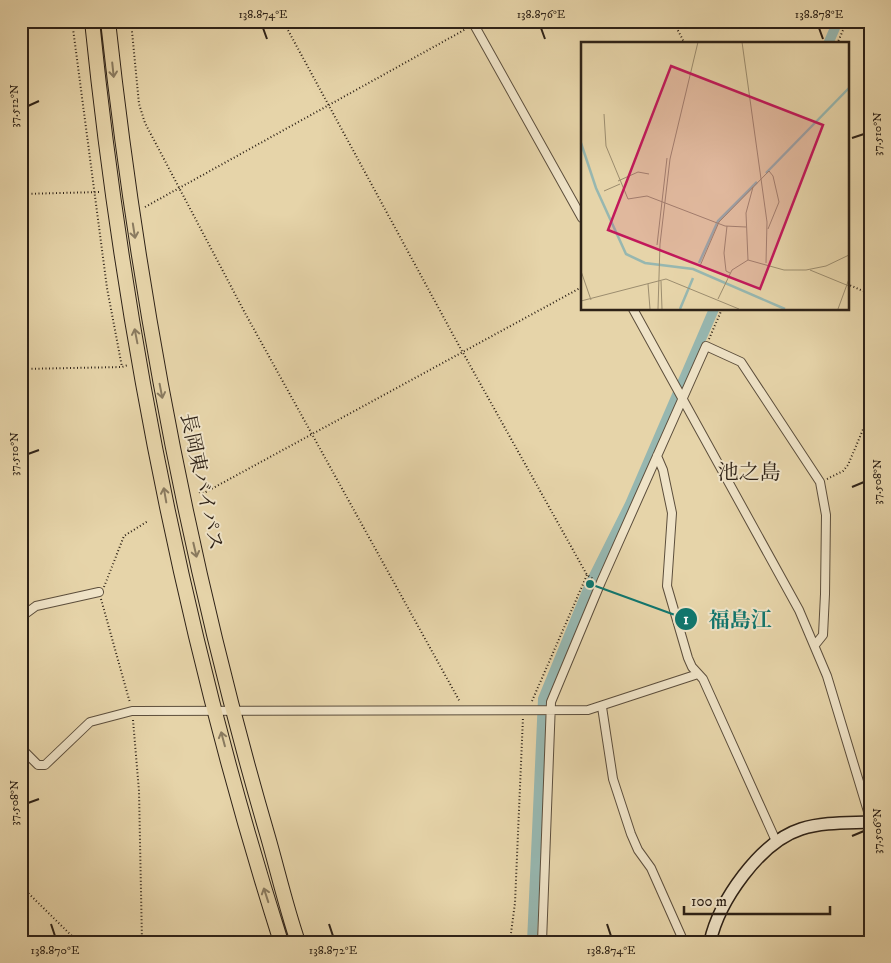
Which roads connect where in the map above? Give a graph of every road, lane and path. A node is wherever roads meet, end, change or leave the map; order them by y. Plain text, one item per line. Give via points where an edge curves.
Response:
1 (72, 21) edge
2 (92, 21) edge
3 (108, 21) edge
4 (131, 21) edge
5 (282, 21) edge
6 (673, 21) edge
7 (847, 21) edge
8 (21, 22) edge
9 (473, 23) edge
10 (684, 42) edge
11 (838, 42) edge
12 (327, 105) junction
13 (179, 187) junction
14 (95, 192) junction
15 (114, 192) junction
16 (21, 194) edge
17 (132, 215) junction
18 (581, 216) edge
19 (848, 284) edge
20 (581, 288) edge
21 (870, 294) edge
22 (634, 310) edge
23 (722, 310) edge
24 (706, 346) junction
25 (463, 351) junction
26 (140, 359) junction
27 (122, 367) junction
28 (21, 369) edge
29 (682, 399) junction
30 (870, 413) edge
31 (314, 434) junction
32 (657, 456) junction
33 (820, 482) junction
34 (199, 492) dead end
35 (148, 521) dead end
36 (99, 592) junction
37 (21, 617) edge
38 (815, 645) junction
39 (698, 674) junction
40 (602, 707) junction
41 (464, 709) junction
42 (527, 710) junction
43 (549, 710) junction
44 (132, 711) junction
45 (215, 711) junction
46 (233, 712) junction
47 (21, 748) edge
48 (870, 818) edge
49 (870, 822) edge
50 (776, 841) junction
51 (21, 886) edge
52 (511, 933) dead end
53 (78, 942) edge
54 (142, 942) edge
55 (281, 942) edge
56 (298, 942) edge
57 (542, 942) edge
58 (710, 942) edge

1 - 8 path
1 - 14 path
2 - 15 highway, 長岡東バイパス
3 -> 17 highway, 長岡東バイパス
4 - 13 path via 139,104 145,123
5 - 12 path
6 - 10 path
7 - 11 path
9 - 12 path
9 - 18 street
12 - 13 path
12 - 25 path
13 - 17 path
13 - 31 path via 245,313
14 - 15 path
14 - 16 path
14 - 27 path via 107,288
26 -> 15 highway, 長岡東バイパス via 125,279
17 -> 46 highway, 長岡東バイパス via 178,478
19 - 21 path
20 - 25 path
22 - 29 street
23 - 24 path
24 - 29 street
24 - 33 street via 741,362
25 - 31 path
25 - 42 path via 588,575
26 - 27 path
45 -> 26 highway, 長岡東バイパス via 166,503
27 - 28 path
29 - 32 street
29 - 38 street via 799,610
30 - 33 path via 848,465 843,471
31 - 34 path via 204,493
31 - 41 path
32 - 39 street via 672,513 667,586 688,658
32 - 43 street via 600,582
33 - 38 street via 826,515 825,585 823,635
35 - 36 path via 124,536
36 - 37 street via 36,606
36 - 44 path
38 - 48 street
39 - 40 street
39 - 50 street
40 - 43 street via 581,711
40 - 58 street via 613,779 638,850 651,868 683,940
41 - 42 street
41 - 46 street
42 - 43 street
42 - 52 path via 523,712
43 - 57 street
44 - 45 street
44 - 47 street via 90,722 45,765 38,766
44 - 54 path via 139,791
45 - 46 street
55 -> 45 highway, 長岡東バイパス via 258,871
46 - 56 highway, 長岡東バイパス
49 - 50 street via 818,825
50 - 58 street via 726,901 714,924
51 - 53 path

